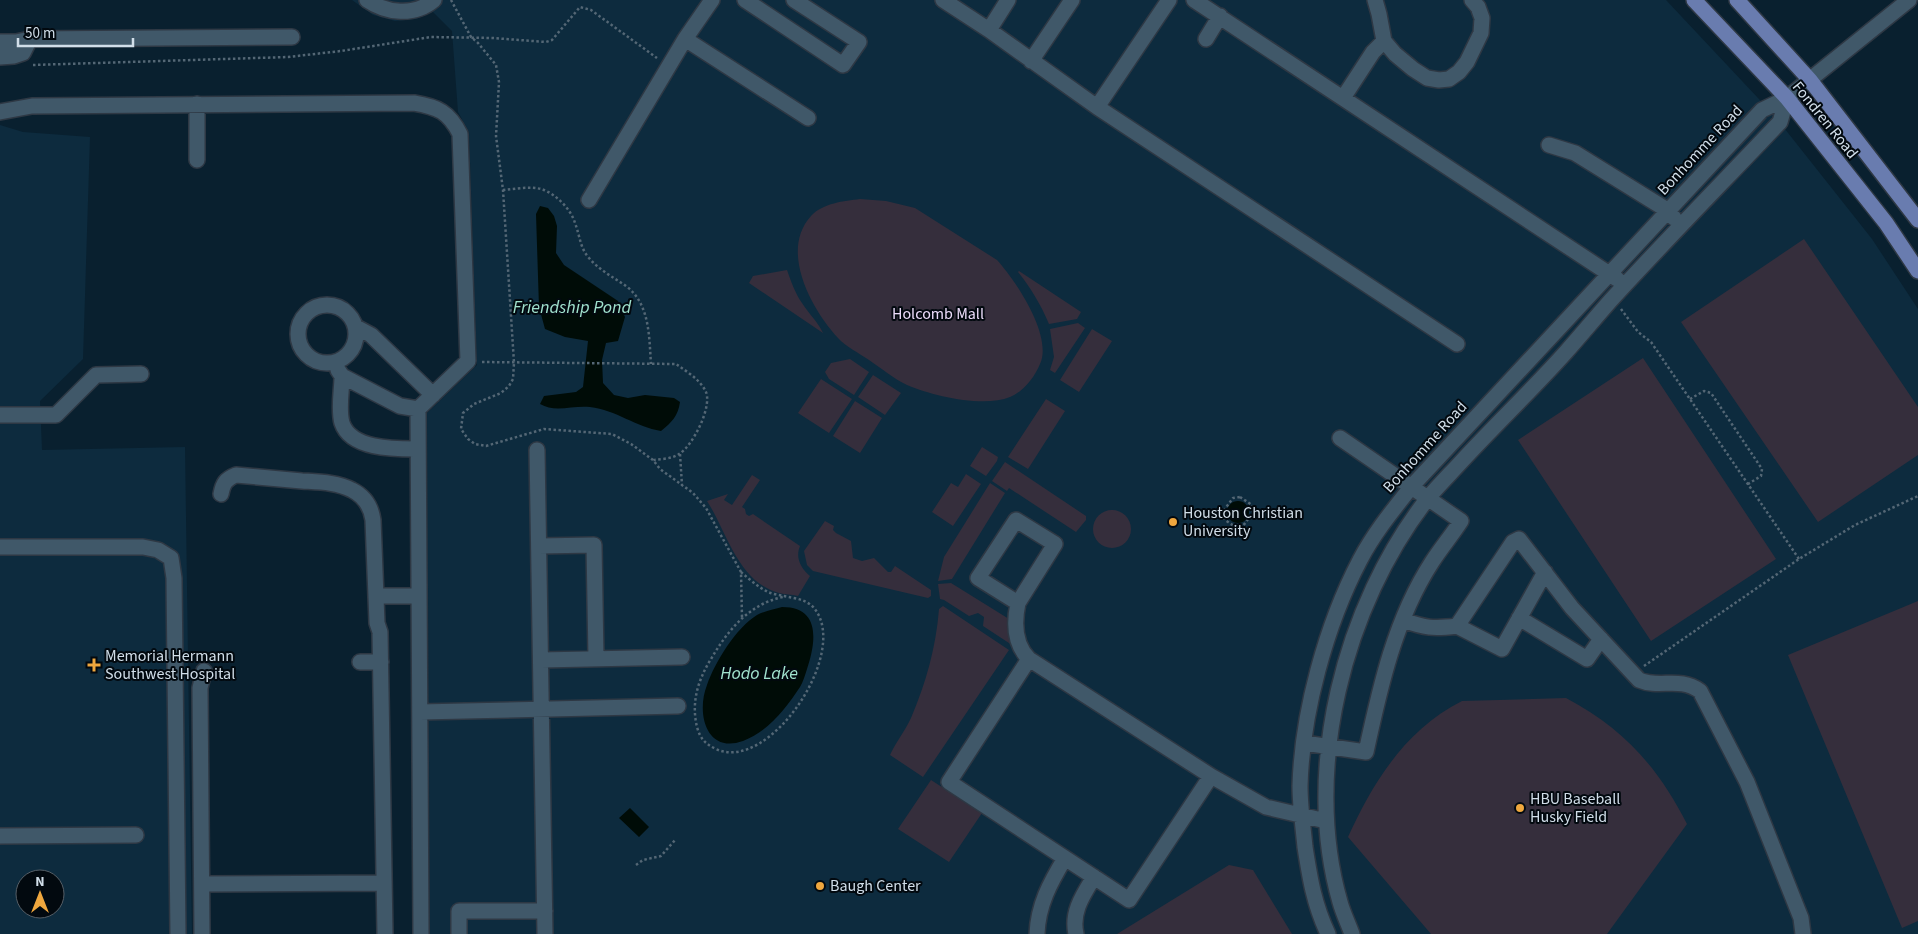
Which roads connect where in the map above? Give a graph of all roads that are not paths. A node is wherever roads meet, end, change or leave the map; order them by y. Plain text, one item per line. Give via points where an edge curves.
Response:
1 (366, 0) edge
2 (434, 0) edge
3 (712, 0) edge
4 (794, 0) edge
5 (943, 0) edge
6 (1008, 0) edge
7 (1072, 0) edge
8 (1169, 0) edge
9 (1194, 0) edge
10 (1374, 0) edge
11 (1472, 0) edge
12 (1694, 0) edge
13 (1737, 0) edge
14 (1909, 0) edge
15 (747, 1) edge
16 (1220, 16) junction
17 (989, 30) junction
18 (292, 37) dead end
19 (30, 38) junction
20 (1206, 38) dead end
21 (685, 39) junction
22 (1384, 41) junction
23 (0, 42) edge
24 (0, 56) edge
25 (1031, 61) junction
26 (1810, 80) junction
27 (1343, 98) junction
28 (1787, 98) junction
29 (197, 104) junction
30 (1097, 107) junction
31 (0, 112) edge
32 (808, 118) dead end
33 (1549, 145) dead end
34 (198, 160) dead end
35 (589, 200) dead end
36 (1667, 210) junction
37 (1918, 220) edge
38 (1683, 226) junction
39 (1918, 270) edge
40 (1610, 274) junction
41 (1626, 286) junction
42 (356, 327) junction
43 (1457, 344) dead end
44 (332, 363) junction
45 (141, 374) dead end
46 (342, 376) junction
47 (433, 395) junction
48 (418, 409) junction
49 (0, 415) edge
50 (1340, 438) dead end
51 (418, 449) junction
52 (537, 450) dead end
53 (1412, 486) junction
54 (221, 494) dead end
55 (1428, 497) junction
56 (539, 546) junction
57 (0, 547) edge
58 (1545, 572) junction
59 (376, 596) junction
60 (419, 596) junction
61 (1018, 603) junction
62 (1519, 618) junction
63 (1403, 620) junction
64 (1456, 626) junction
65 (1601, 639) junction
66 (682, 657) dead end
67 (596, 658) junction
68 (1028, 659) junction
69 (541, 660) junction
70 (360, 662) dead end
71 (381, 662) junction
72 (204, 671) dead end
73 (678, 706) dead end
74 (542, 709) junction
75 (420, 712) junction
76 (1304, 743) junction
77 (1328, 746) junction
78 (1211, 776) junction
79 (1301, 815) junction
80 (1326, 821) junction
81 (136, 835) dead end
82 (0, 836) edge
83 (1065, 858) junction
84 (1094, 877) junction
85 (384, 883) junction
86 (202, 884) junction
87 (545, 911) junction
88 (382, 931) edge
89 (178, 934) edge
90 (202, 934) edge
91 (421, 934) edge
92 (459, 934) edge
93 (545, 934) edge
94 (1037, 934) edge
95 (1076, 934) edge
96 (1328, 934) edge
97 (1352, 934) edge
98 (1803, 934) edge

1 - 2 street via 396,12 413,10
3 - 21 street
4 - 15 street via 859,42 843,65
5 - 17 street
6 - 17 street
7 - 25 street
8 - 30 street
9 - 16 street
10 - 22 street via 1380,14
11 - 22 street via 1482,18 1481,33 1467,62 1449,79 1427,78 1394,54
12 - 28 main road, Fondren Road
13 - 26 main road, Fondren Road
14 - 26 street, Bonhomme Road
16 - 20 street
16 - 27 street
17 - 25 street
18 - 19 street
19 - 23 street
19 - 24 street via 23,53
21 - 32 street
21 - 35 street
22 - 27 street via 1373,52
25 - 30 street
26 - 28 street, Bonhomme Road
26 - 37 main road, Fondren Road
27 - 40 street
28 - 36 street, Bonhomme Road via 1762,110
28 - 38 street via 1780,122
28 - 39 main road, Fondren Road via 1886,223
29 - 31 street via 32,106
29 - 34 street
29 - 47 street via 414,103 427,105 451,117 460,134 468,361
30 - 43 street
33 - 36 street via 1575,153
36 - 38 street
36 - 40 street, Bonhomme Road
38 - 41 street
40 - 41 street
40 - 53 street, Bonhomme Road
41 - 55 street
42 - 44 street via 354,346 349,354
42 - 44 street via 345,311 326,304 308,311 302,318 297,338 300,347 313,360
42 - 47 street via 371,334
44 - 46 street
45 - 49 street via 96,375 56,415
46 - 48 street via 400,406
46 - 51 street via 341,414 347,432 375,447
47 - 48 street
48 - 51 street
50 - 53 street
51 - 60 street
52 - 56 street
53 - 55 street
53 - 76 street, Bonhomme Road via 1379,529 1360,561 1335,616 1313,689
54 - 59 street via 222,484 236,475 328,483 353,490 364,498 374,520
55 - 63 street via 1461,522 1432,562
55 - 77 street via 1398,539 1369,598 1342,669
56 - 67 street via 594,545
56 - 69 street
57 - 89 street via 143,547 158,550 171,558 174,578
58 - 62 street
58 - 64 street via 1519,539 1514,542
58 - 65 street
59 - 60 street
59 - 71 street
60 - 75 street
61 - 61 street via 1055,544 1016,520 978,578
61 - 68 street via 1016,629 1019,646
62 - 64 street via 1502,648
62 - 65 street via 1586,659
63 - 64 street via 1423,628
63 - 77 street via 1382,684 1366,752
65 - 98 street via 1639,680 1647,684 1682,683 1700,691 1747,782 1801,918
66 - 67 street
67 - 69 street
68 - 78 street
68 - 83 street via 950,782
69 - 74 street
70 - 71 street
71 - 85 street
72 - 86 street via 200,688
73 - 74 street
74 - 75 street
74 - 87 street
75 - 91 street
76 - 77 street
76 - 79 street, Bonhomme Road
77 - 80 street
78 - 79 street via 1266,807
78 - 84 street via 1129,900
79 - 80 street
79 - 96 street, Bonhomme Road via 1311,887
80 - 97 street via 1340,902
81 - 82 street
83 - 84 street
83 - 94 street via 1042,900
84 - 95 street via 1076,909
85 - 86 street
85 - 88 street
86 - 90 street
87 - 92 street via 458,911
87 - 93 street

